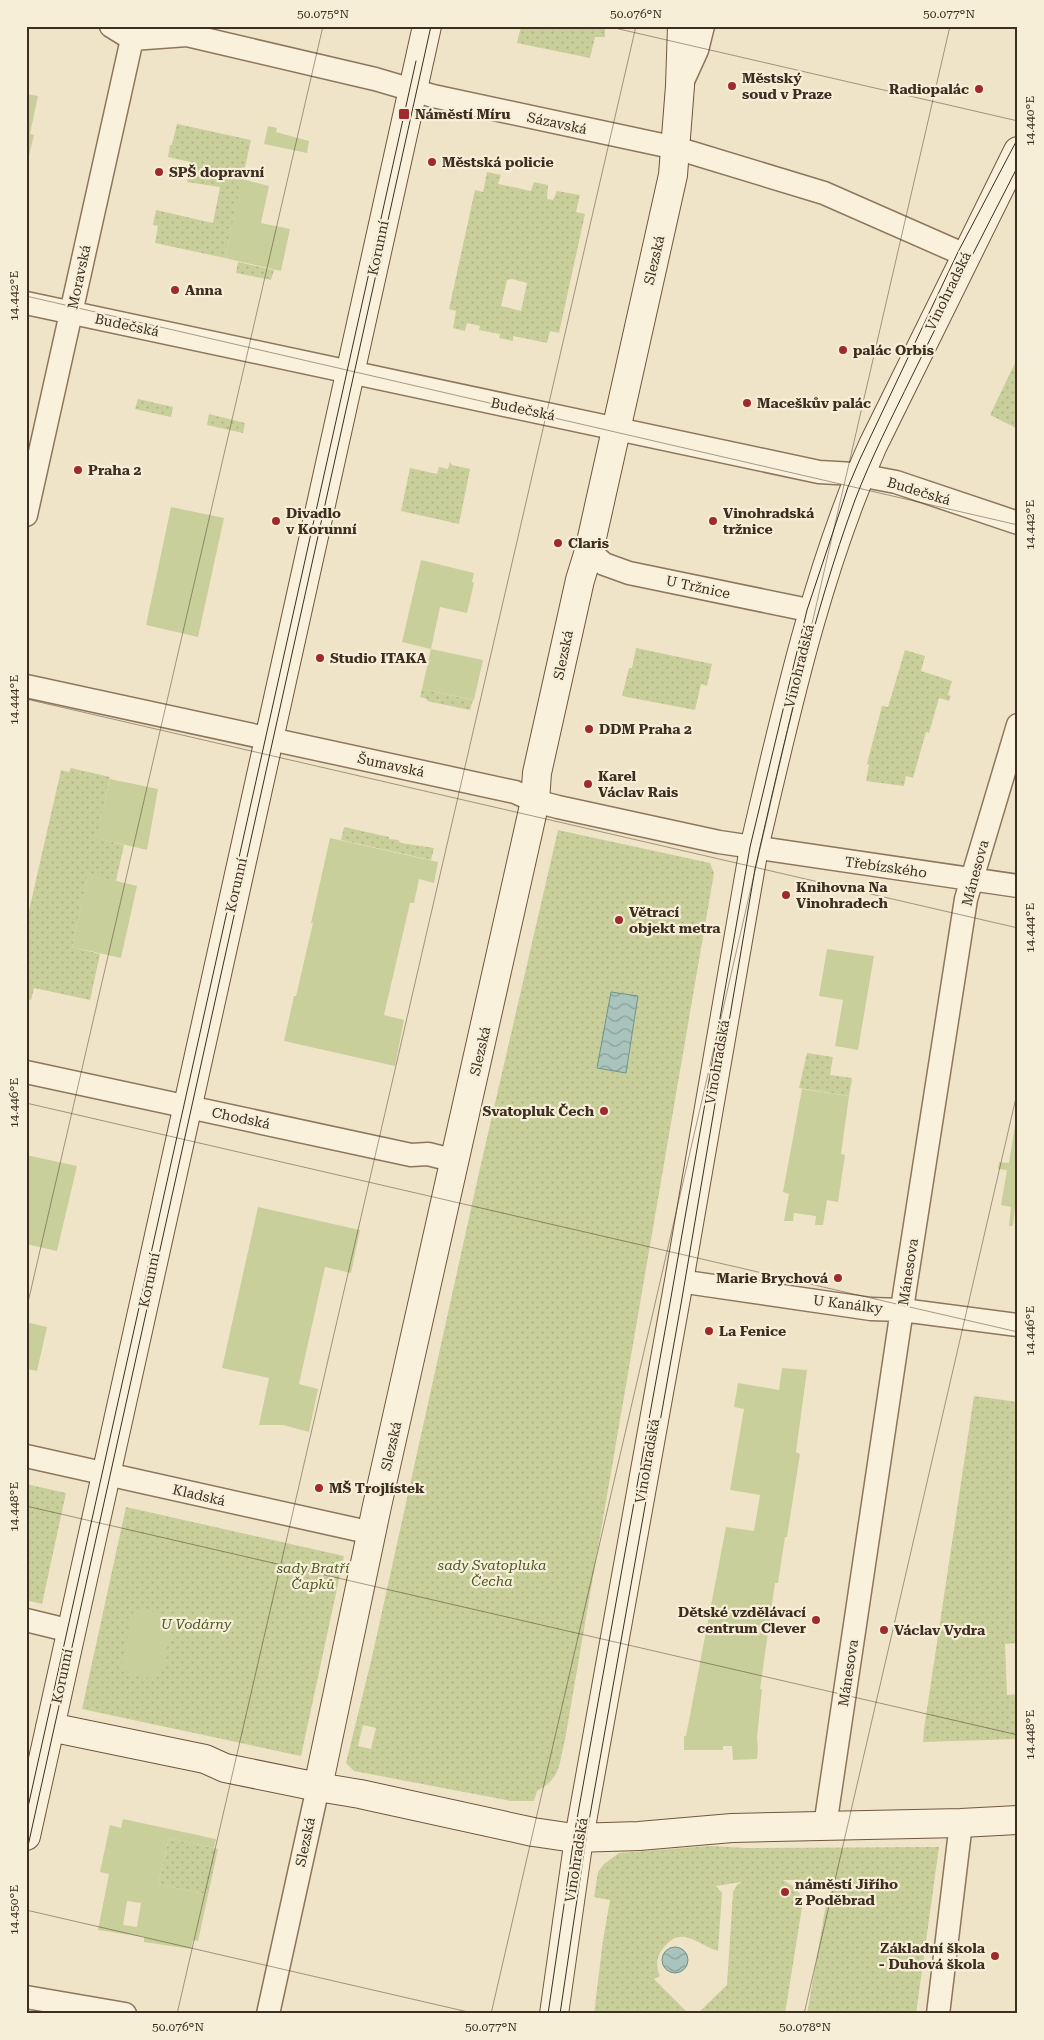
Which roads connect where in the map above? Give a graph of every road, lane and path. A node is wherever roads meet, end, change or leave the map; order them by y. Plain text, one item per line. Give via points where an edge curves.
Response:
1 (110, 26) edge
2 (427, 26) edge
3 (682, 26) edge
4 (703, 26) edge
5 (132, 39) junction
6 (680, 86) junction
7 (412, 91) junction
8 (676, 148) junction
9 (1018, 152) edge
10 (965, 255) junction
11 (26, 303) edge
12 (71, 313) junction
13 (350, 373) junction
14 (616, 429) junction
15 (860, 475) junction
16 (26, 515) edge
17 (1018, 523) edge
18 (589, 551) junction
19 (813, 611) junction
20 (26, 686) edge
21 (1018, 725) edge
22 (261, 736) junction
23 (536, 801) junction
24 (754, 848) junction
25 (972, 878) junction
26 (1018, 886) edge
27 (26, 1072) edge
28 (187, 1107) junction
29 (456, 1161) junction
30 (680, 1281) junction
31 (902, 1310) junction
32 (1018, 1325) edge
33 (26, 1456) edge
34 (106, 1474) junction
35 (372, 1533) junction
36 (26, 1620) edge
37 (72, 1631) junction
38 (50, 1727) junction
39 (26, 1758) edge
40 (318, 1787) junction
41 (1018, 1820) edge
42 (961, 1823) junction
43 (825, 1826) junction
44 (26, 1836) edge
45 (579, 1838) junction
46 (26, 1997) edge
47 (124, 2014) edge
48 (268, 2014) edge
49 (554, 2014) edge
50 (938, 2014) edge

1 - 5 street
2 - 7 street, Korunní
3 - 6 street, Slezská
4 - 6 street, Slezská via 697,50
5 - 7 street, Sázavská via 187,35 375,79
5 - 12 street, Moravská
6 - 8 street, Slezská
7 - 8 street, Sázavská
7 - 13 street, Korunní
8 - 10 street, Sázavská via 824,192
8 - 14 street, Slezská via 673,175
9 - 10 street, Vinohradská
10 - 15 street, Vinohradská
11 - 12 street, Budečská
12 - 13 street, Budečská
12 - 16 street, Moravská
13 - 14 street, Budečská
13 - 22 street, Korunní
14 - 15 street, Budečská via 819,472
14 - 18 street, Slezská
15 - 17 street, Budečská via 896,482
15 - 19 street, Vinohradská
18 - 19 street, U Tržnice via 604,564 630,573
18 - 23 street, Slezská via 537,773
19 - 24 street, Vinohradská
20 - 22 street, Šumavská
21 - 25 street, Mánesova
22 - 23 street, Šumavská via 514,792
22 - 28 street, Korunní via 248,833
23 - 24 street, Šumavská
23 - 29 street, Slezská
24 - 25 street, Třebízského
24 - 30 street, Vinohradská
25 - 26 street, Třebízského
25 - 31 street, Mánesova via 966,899
27 - 28 street, Chodská
28 - 29 street, Chodská via 411,1156 428,1154
28 - 34 street, Korunní
29 - 35 street, Slezská
30 - 31 street, U Kanálky via 870,1309
30 - 45 street, Vinohradská
31 - 32 street, U Kanálky
31 - 43 street, Mánesova
33 - 34 street, Kladská
34 - 35 street, Kladská
34 - 37 street, Korunní
35 - 40 street, Slezská
36 - 37 street
37 - 38 street, Korunní
38 - 39 street, Korunní via 28,1751
38 - 40 street via 205,1759 226,1768
38 - 44 street, Korunní
40 - 45 street via 532,1832
40 - 48 street, Slezská
41 - 42 street
42 - 43 street
42 - 50 street
43 - 45 street via 732,1828
45 - 49 street, Vinohradská
46 - 47 street

